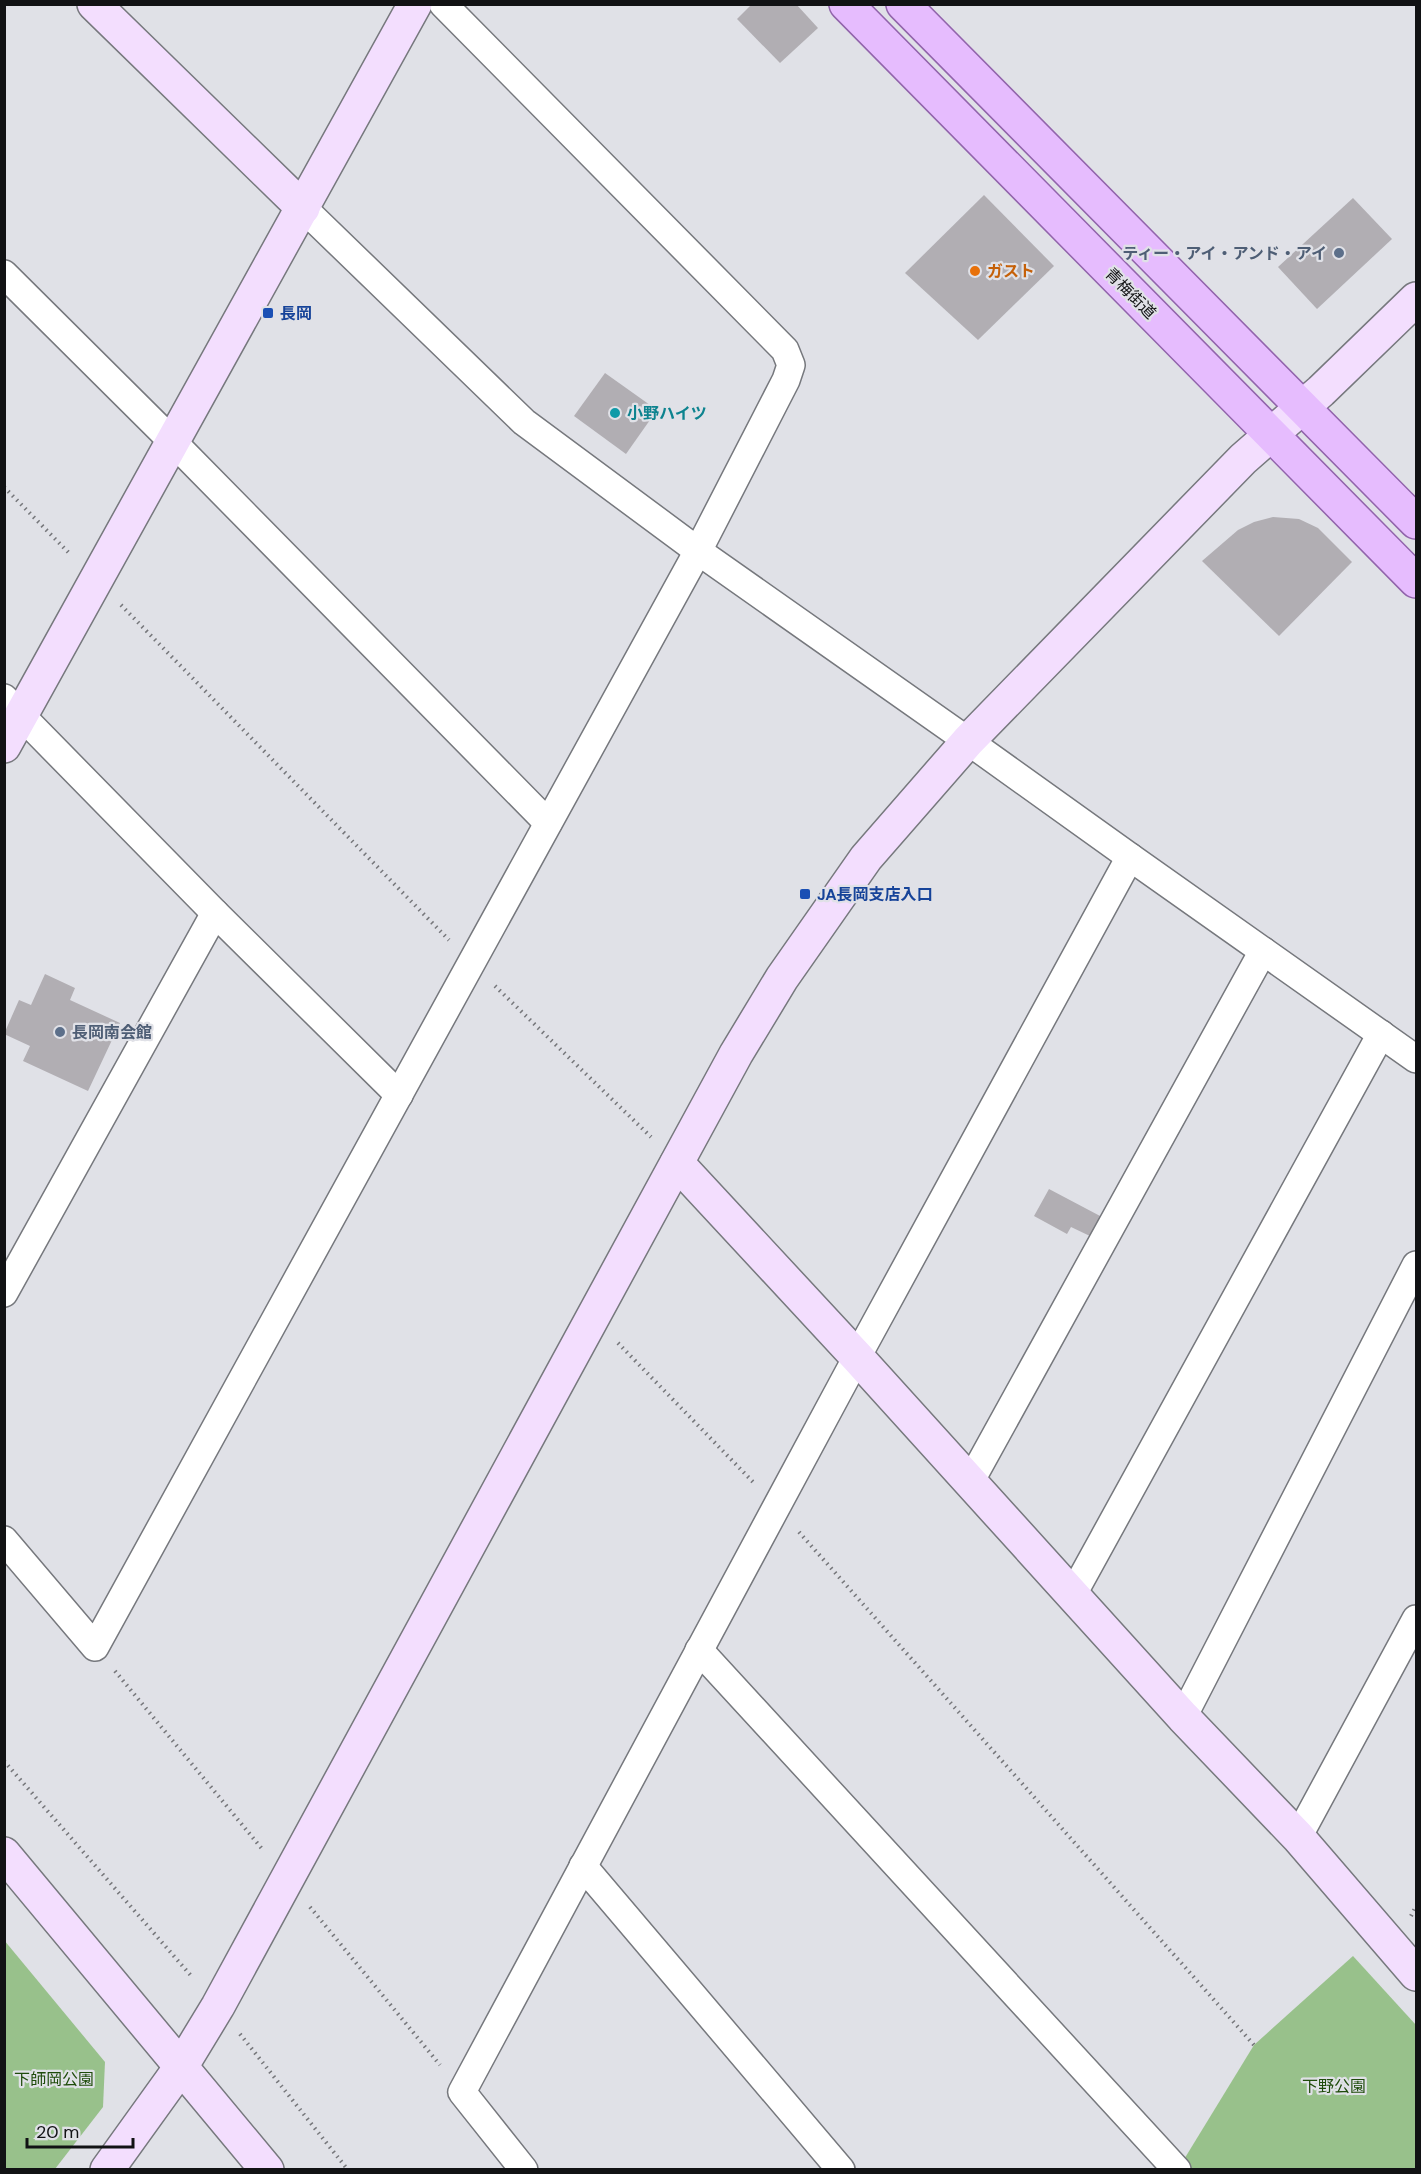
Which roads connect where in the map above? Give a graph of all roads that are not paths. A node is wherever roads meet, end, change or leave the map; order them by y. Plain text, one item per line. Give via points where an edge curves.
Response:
1 (94, 4) edge
2 (415, 4) edge
3 (443, 4) edge
4 (846, 4) edge
5 (903, 4) edge
6 (303, 208) junction
7 (4, 274) edge
8 (1416, 299) edge
9 (1303, 406) junction
10 (1270, 434) junction
11 (173, 442) junction
12 (1416, 522) edge
13 (698, 551) junction
14 (1416, 581) edge
15 (13, 706) edge
16 (969, 741) junction
17 (4, 746) edge
18 (548, 823) junction
19 (1130, 857) junction
20 (215, 912) junction
21 (1263, 951) junction
22 (1381, 1034) junction
23 (1416, 1059) edge
24 (399, 1095) junction
25 (677, 1163) junction
26 (1416, 1264) edge
27 (4, 1293) edge
28 (856, 1357) junction
29 (970, 1482) junction
30 (4, 1540) edge
31 (1073, 1594) junction
32 (1416, 1619) edge
33 (699, 1650) junction
34 (1183, 1717) junction
35 (1299, 1837) junction
36 (4, 1854) edge
37 (583, 1866) junction
38 (1416, 1974) edge
39 (181, 2067) junction
40 (107, 2169) edge
41 (267, 2169) edge
42 (524, 2169) edge
43 (841, 2169) edge
44 (1177, 2169) edge

1 - 6 street
2 - 6 street
3 - 13 street via 785,350 791,365 786,380
4 - 10 main road, 青梅街道
5 - 9 main road
6 - 11 street
6 - 13 street via 524,422
7 - 11 street
8 - 9 street
9 - 10 street
9 - 12 main road
10 - 14 main road, 青梅街道
10 - 16 street
11 - 15 street via 96,580
11 - 18 street
13 - 16 street
13 - 18 street
15 - 17 street
15 - 20 street
16 - 19 street
16 - 25 street via 866,858 823,918 736,1054
18 - 24 street
19 - 21 street
19 - 28 street
20 - 24 street
20 - 27 street
21 - 22 street
21 - 29 street
22 - 23 street
22 - 31 street
24 - 30 street via 95,1647
25 - 28 street
25 - 39 street via 218,2006
26 - 34 street
28 - 29 street
28 - 33 street
29 - 31 street
31 - 34 street
32 - 35 street
33 - 37 street
33 - 44 street
34 - 35 street
35 - 38 street
36 - 39 street
37 - 42 street via 462,2092
37 - 43 street
39 - 40 street
39 - 41 street

